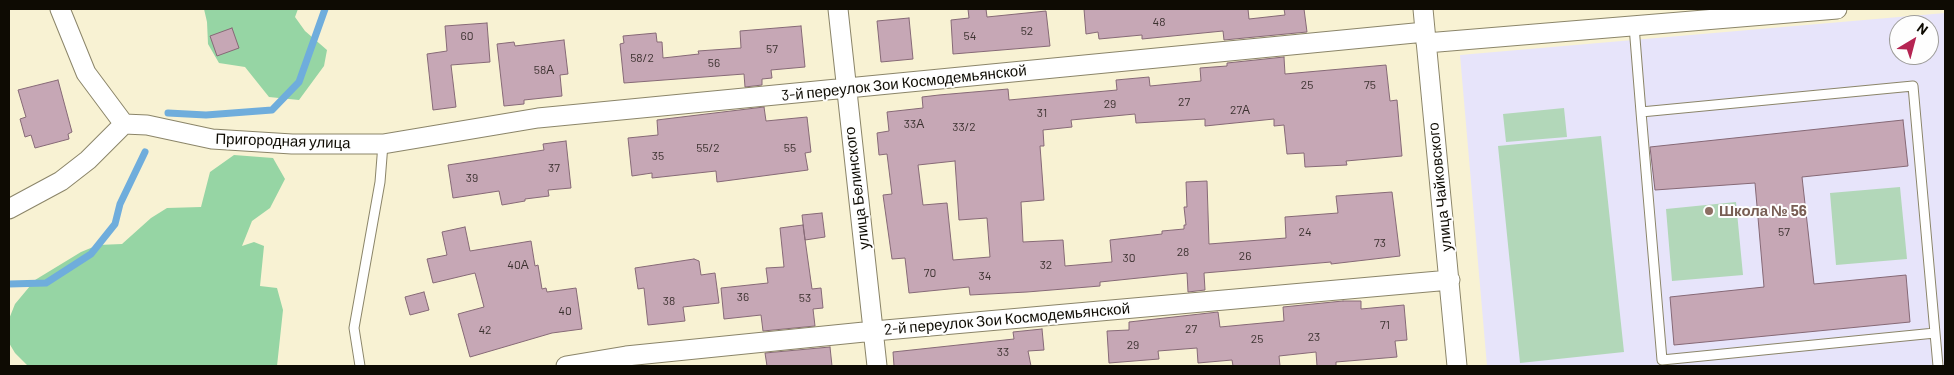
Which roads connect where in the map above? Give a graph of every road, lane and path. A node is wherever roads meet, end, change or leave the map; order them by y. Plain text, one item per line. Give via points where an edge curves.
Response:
1 (60, 9) edge
2 (838, 9) edge
3 (1423, 9) edge
4 (1837, 9) edge
5 (1634, 26) junction
6 (1426, 38) junction
7 (846, 89) junction
8 (1641, 112) junction
9 (124, 124) junction
10 (383, 144) junction
11 (9, 209) edge
12 (1450, 280) junction
13 (874, 331) junction
14 (1935, 333) junction
15 (360, 366) edge
16 (566, 366) edge
17 (877, 366) edge
18 (1457, 366) edge
19 (1938, 366) edge

1 - 9 street via 86,73
2 - 7 street, улица Белинского
3 - 6 street, улица Чайковского
4 - 5 street, 3-й переулок Зои Космодемьянской
5 - 6 street, 3-й переулок Зои Космодемьянской
5 - 8 lane
6 - 7 street, 3-й переулок Зои Космодемьянской
6 - 12 street, улица Чайковского
7 - 10 street, 3-й переулок Зои Космодемьянской via 538,118
7 - 13 street, улица Белинского
8 - 14 lane via 1913,86
8 - 14 lane via 1662,360
9 - 10 street, Пригородная улица via 212,139 292,144
9 - 11 street via 88,160 61,181
10 - 15 lane via 380,182 354,328
12 - 13 street, 2-й переулок Зои Космодемьянской
12 - 18 street, улица Чайковского
13 - 16 street, 2-й переулок Зои Космодемьянской via 626,356
13 - 17 street, улица Белинского
14 - 19 lane

